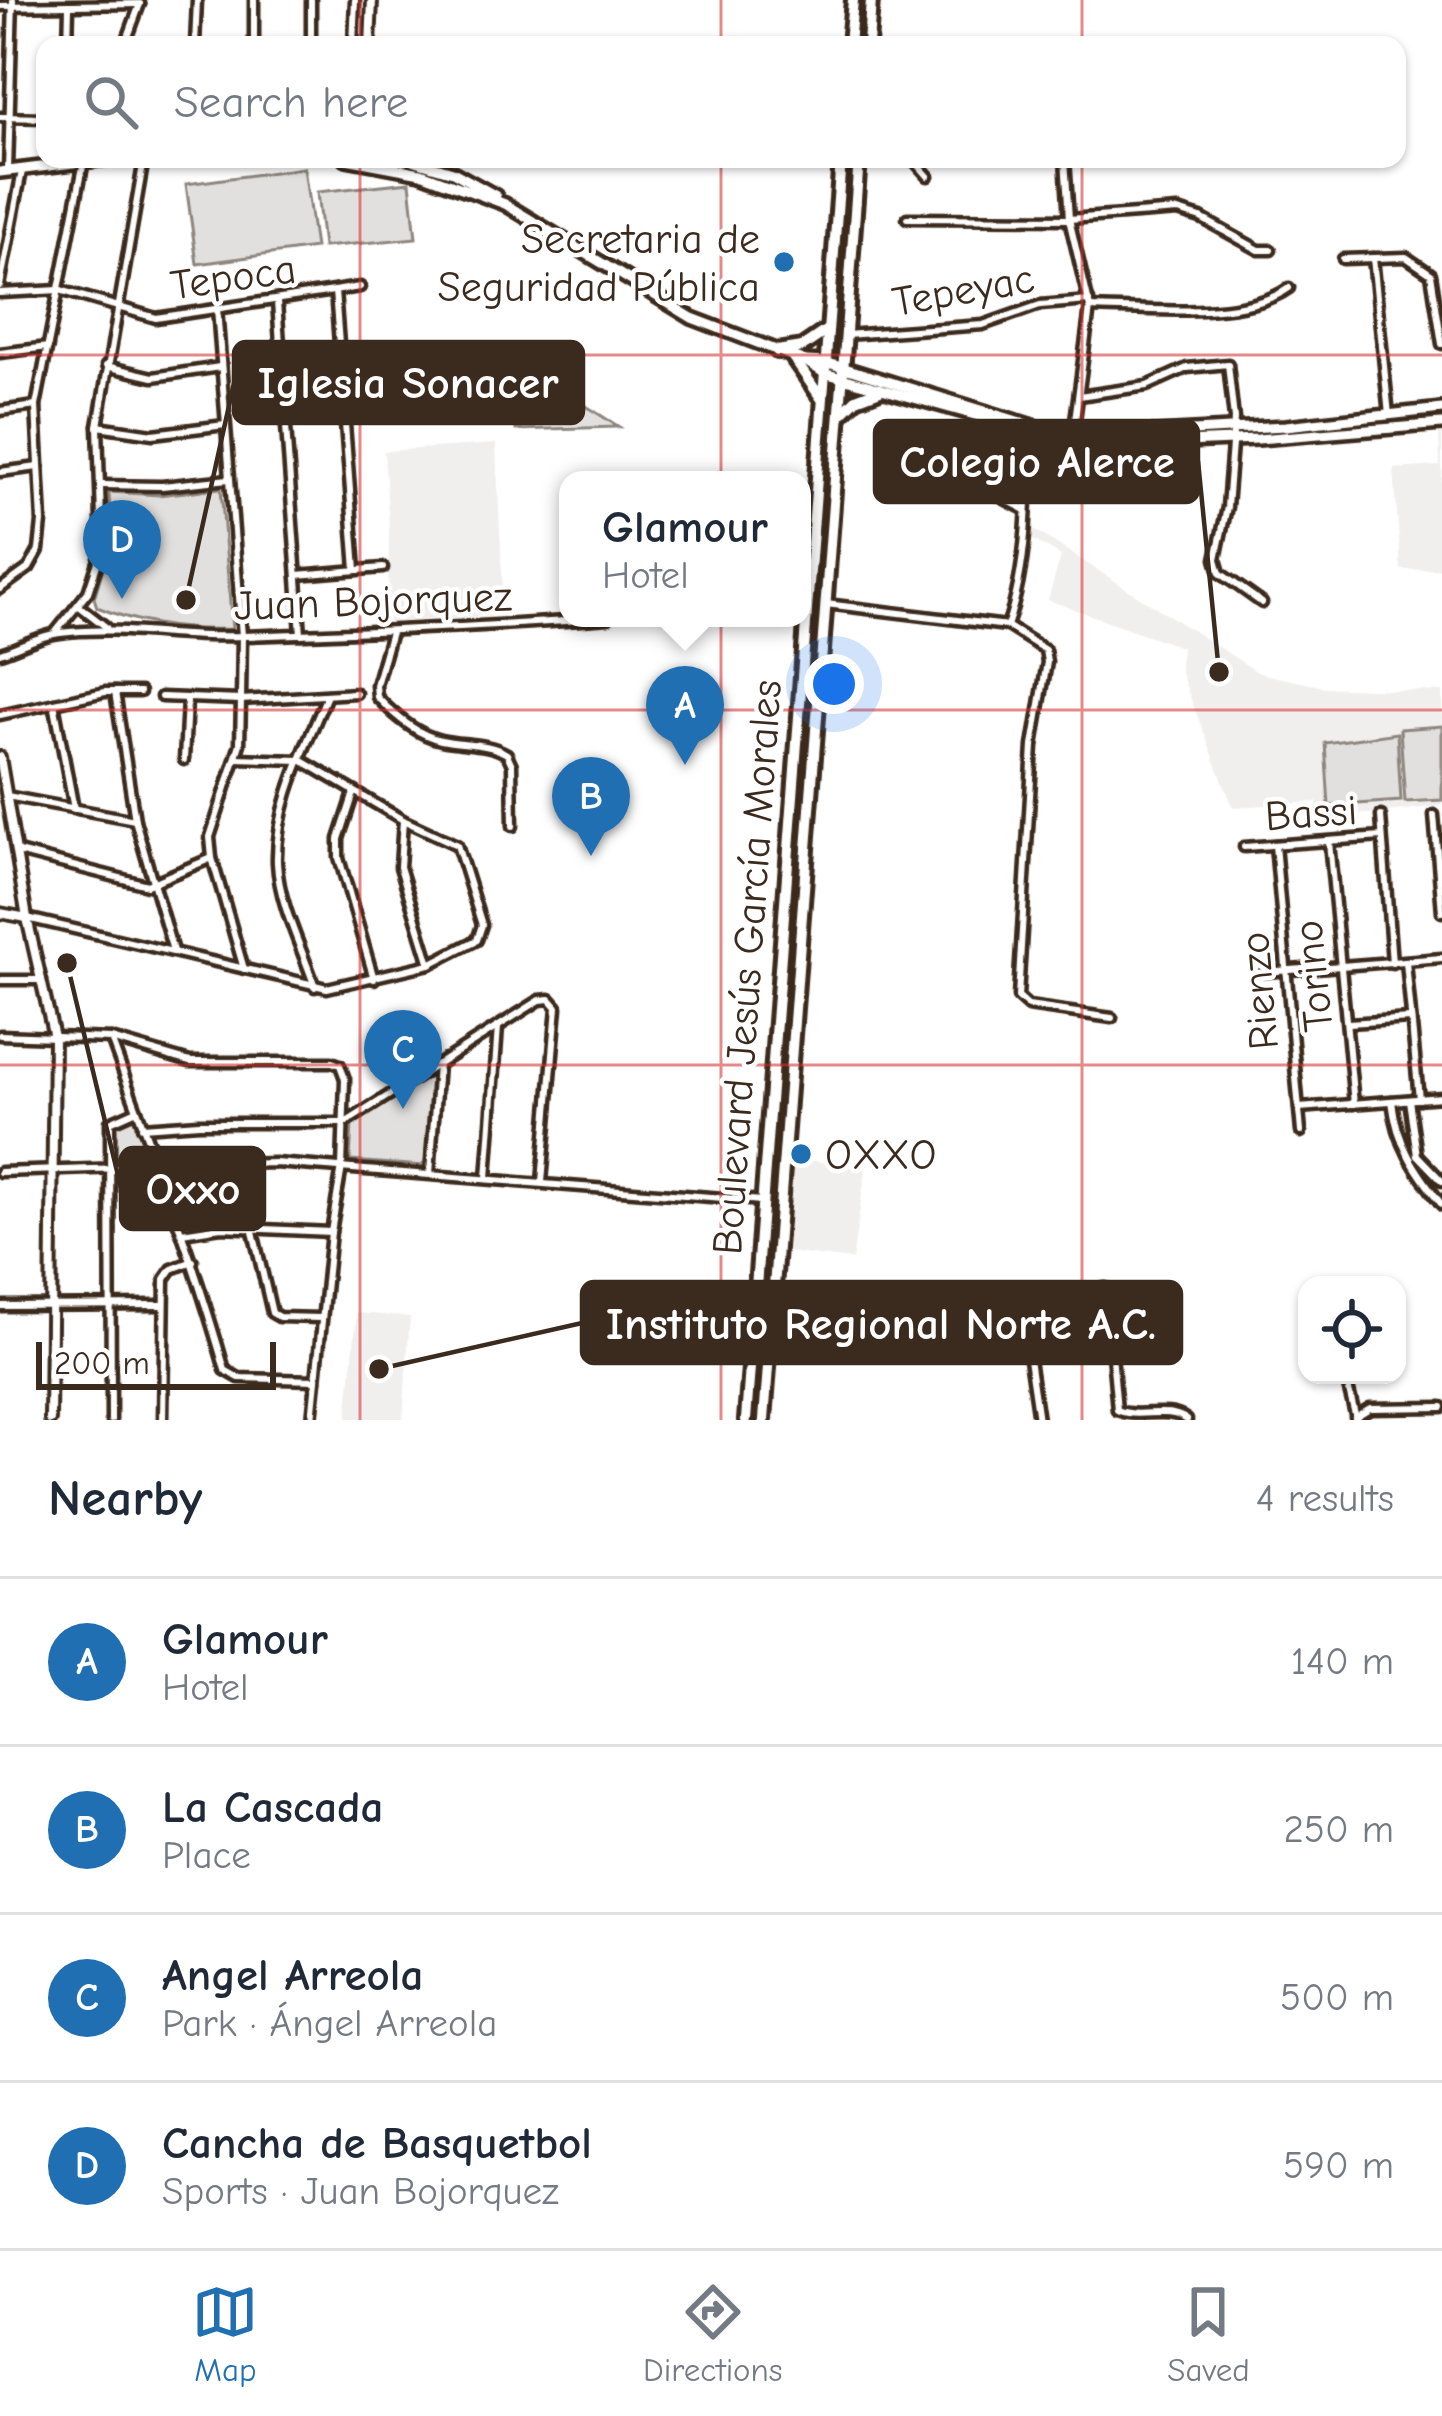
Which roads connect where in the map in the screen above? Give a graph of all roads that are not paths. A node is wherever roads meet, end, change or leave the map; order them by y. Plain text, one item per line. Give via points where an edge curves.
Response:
1 (197, 0) edge
2 (254, 0) edge
3 (311, 0) edge
4 (355, 0) edge
5 (372, 0) edge
6 (853, 0) edge
7 (871, 0) edge
8 (140, 2) edge
9 (13, 3) edge
10 (69, 5) junction
11 (0, 6) edge
12 (68, 36) edge
13 (127, 36) edge
14 (195, 36) edge
15 (254, 36) edge
16 (310, 36) edge
17 (353, 36) edge
18 (370, 36) edge
19 (850, 36) edge
20 (869, 36) edge
21 (5, 117) edge
22 (36, 118) edge
23 (36, 166) edge
24 (83, 168) edge
25 (142, 168) edge
26 (404, 168) edge
27 (417, 168) edge
28 (439, 168) edge
29 (840, 168) edge
30 (859, 168) edge
31 (921, 168) edge
32 (1066, 168) edge
33 (22, 169) junction
34 (4, 171) edge
35 (928, 176) dead end
36 (460, 187) junction
37 (505, 204) junction
38 (907, 218) dead end
39 (1069, 219) junction
40 (1271, 250) dead end
41 (1373, 258) junction
42 (1343, 259) dead end
43 (360, 287) dead end
44 (1289, 288) dead end
45 (0, 289) edge
46 (60, 290) junction
47 (335, 291) junction
48 (277, 301) junction
49 (116, 304) junction
50 (1090, 305) junction
51 (217, 308) junction
52 (827, 330) junction
53 (846, 335) junction
54 (1442, 344) edge
55 (48, 346) junction
56 (777, 351) junction
57 (0, 353) edge
58 (792, 356) junction
59 (106, 366) junction
60 (221, 367) junction
61 (825, 367) junction
62 (843, 373) junction
63 (880, 390) junction
64 (1079, 396) junction
65 (822, 399) junction
66 (948, 404) junction
67 (36, 406) junction
68 (1442, 409) edge
69 (0, 411) edge
70 (841, 414) junction
71 (1389, 414) junction
72 (1442, 424) edge
73 (225, 425) junction
74 (98, 426) junction
75 (1387, 430) junction
76 (1028, 433) junction
77 (1232, 435) junction
78 (1072, 440) junction
79 (38, 466) junction
80 (951, 471) dead end
81 (0, 472) edge
82 (229, 478) junction
83 (101, 484) junction
84 (1026, 510) junction
85 (811, 526) edge
86 (383, 568) dead end
87 (356, 570) junction
88 (297, 575) junction
89 (0, 590) edge
90 (1262, 603) dead end
91 (826, 604) junction
92 (79, 606) junction
93 (559, 621) edge
94 (1007, 626) junction
95 (803, 627) edge
96 (109, 629) junction
97 (391, 632) junction
98 (55, 633) junction
99 (301, 634) junction
100 (242, 637) junction
101 (0, 653) edge
102 (115, 692) junction
103 (140, 692) dead end
104 (356, 693) dead end
105 (326, 695) junction
106 (161, 698) dead end
107 (187, 700) junction
108 (241, 700) junction
109 (54, 703) junction
110 (0, 715) edge
111 (0, 757) edge
112 (236, 758) junction
113 (184, 760) dead end
114 (301, 760) junction
115 (2, 775) edge
116 (354, 793) junction
117 (7, 796) junction
118 (74, 809) junction
119 (1435, 815) dead end
120 (1381, 816) dead end
121 (135, 820) junction
122 (403, 820) junction
123 (513, 826) dead end
124 (1439, 833) edge
125 (1382, 837) junction
126 (1329, 842) junction
127 (1275, 845) junction
128 (1244, 847) dead end
129 (18, 852) junction
130 (212, 858) junction
131 (152, 884) junction
132 (1442, 912) edge
133 (0, 913) edge
134 (27, 918) junction
135 (173, 951) junction
136 (1442, 958) edge
137 (1406, 962) junction
138 (1392, 963) junction
139 (430, 964) junction
140 (1341, 967) junction
141 (244, 969) junction
142 (1286, 970) junction
143 (1265, 972) dead end
144 (374, 979) junction
145 (0, 980) edge
146 (42, 980) junction
147 (315, 987) junction
148 (1112, 1018) dead end
149 (1410, 1018) junction
150 (1348, 1023) junction
151 (498, 1027) junction
152 (0, 1036) edge
153 (54, 1037) junction
154 (111, 1039) junction
155 (438, 1064) junction
156 (1442, 1097) edge
157 (1414, 1099) junction
158 (1392, 1101) junction
159 (1354, 1104) junction
160 (1299, 1108) junction
161 (137, 1110) junction
162 (345, 1124) junction
163 (142, 1127) junction
164 (1301, 1132) dead end
165 (767, 1136) junction
166 (786, 1138) junction
167 (1418, 1155) junction
168 (1408, 1161) junction
169 (342, 1167) junction
170 (156, 1169) junction
171 (110, 1171) junction
172 (0, 1172) edge
173 (55, 1173) junction
174 (430, 1174) junction
175 (487, 1178) junction
176 (1442, 1181) edge
177 (542, 1182) junction
178 (762, 1201) junction
179 (1442, 1205) edge
180 (252, 1227) junction
181 (182, 1232) junction
182 (331, 1232) junction
183 (194, 1261) junction
184 (162, 1305) junction
185 (0, 1306) edge
186 (53, 1306) junction
187 (112, 1306) junction
188 (321, 1318) junction
189 (316, 1380) junction
190 (1347, 1384) edge
191 (1442, 1407) edge
192 (1356, 1418) edge
193 (50, 1420) edge
194 (111, 1420) edge
195 (163, 1420) edge
196 (312, 1420) edge
197 (746, 1420) edge
198 (764, 1420) edge
199 (1038, 1420) edge
200 (1187, 1420) edge

1 - 14 street
2 - 15 street
3 - 16 street
4 - 17 street
5 - 18 street
6 - 19 main road
7 - 20 main road
8 - 10 street
8 - 13 street
9 - 10 street
9 - 11 street
9 - 21 street
10 - 12 street
21 - 22 street
21 - 34 street
23 - 33 main road
24 - 46 street
25 - 49 street
26 - 36 main road
27 - 36 main road
28 - 37 main road
29 - 52 main road, Boulevard Jesús García Morales
30 - 53 main road, Boulevard Jesús García Morales
31 - 35 street
32 - 39 street
33 - 34 main road
33 - 45 street
36 - 37 main road
37 - 56 main road via 692,318
38 - 39 street
39 - 40 street via 1178,211
39 - 50 street
41 - 42 street
41 - 54 street via 1406,257 1432,274
41 - 71 street
43 - 47 street, Tepoca
44 - 50 street, Tepeyac via 1270,300 1211,308
45 - 46 street, Tepoca
46 - 49 street, Tepoca
46 - 55 street
47 - 48 street, Tepoca
47 - 87 street
48 - 51 street, Tepoca
48 - 88 street
49 - 51 street, Tepoca via 150,318
49 - 59 street
50 - 53 street, Tepeyac via 1040,305 983,325
50 - 64 street
51 - 60 street
52 - 56 main road
52 - 61 main road, Boulevard Jesús García Morales
53 - 62 main road, Boulevard Jesús García Morales
55 - 57 street
55 - 67 street
56 - 58 main road
58 - 61 main road
58 - 65 main road
59 - 60 street via 153,377
59 - 74 street
60 - 73 street
61 - 62 main road
61 - 65 main road, Boulevard Jesús García Morales
62 - 63 main road
62 - 66 main road
62 - 70 main road, Boulevard Jesús García Morales
63 - 66 main road
63 - 70 main road
64 - 77 street via 1141,388 1225,362
64 - 78 street
65 - 85 main road, Boulevard Jesús García Morales
66 - 76 main road
66 - 78 main road
67 - 69 street
67 - 79 street
68 - 71 main road
70 - 91 main road, Boulevard Jesús García Morales
71 - 75 street
71 - 77 main road
72 - 75 main road
73 - 74 street via 153,434
73 - 82 street
74 - 83 street
75 - 77 main road
76 - 78 main road
76 - 84 street
77 - 78 main road
77 - 90 street via 1217,565
79 - 81 street
79 - 89 street via 39,550
80 - 84 street
82 - 83 street
82 - 100 street
83 - 92 street via 102,550
84 - 94 street
86 - 87 street
87 - 88 street
88 - 99 street
91 - 94 street
91 - 166 main road, Boulevard Jesús García Morales
92 - 96 street
92 - 98 street
93 - 97 street, Juan Bojorquez
94 - 148 street via 1047,655 1033,746 1018,997 1028,1006
95 - 165 main road, Boulevard Jesús García Morales
96 - 98 street, Juan Bojorquez
96 - 100 street, Juan Bojorquez
97 - 99 street, Juan Bojorquez
97 - 123 street via 376,697 431,737 507,754
98 - 101 street, Juan Bojorquez
99 - 100 street, Juan Bojorquez
100 - 108 street
102 - 103 street
102 - 109 street
102 - 121 street
104 - 105 street
105 - 108 street
105 - 114 street
106 - 107 street
107 - 108 street
107 - 113 street
108 - 112 street
109 - 110 street
109 - 118 street
111 - 115 street
112 - 114 street
112 - 130 street via 214,819
114 - 116 street
114 - 147 street via 277,866
115 - 117 street
116 - 122 street
116 - 144 street via 339,858
117 - 118 street
117 - 129 street
118 - 121 street
119 - 124 street
120 - 125 street
121 - 131 street
122 - 139 street via 400,867
122 - 139 street via 457,845 482,925 477,940
124 - 132 street
125 - 126 street, Bassi
125 - 138 street
126 - 127 street, Bassi
126 - 140 street, Torino
127 - 128 street, Bassi
127 - 142 street, Rienzo
129 - 131 street
129 - 134 street
130 - 131 street
130 - 141 street
131 - 135 street
133 - 134 street
134 - 135 street
134 - 146 street
135 - 141 street
136 - 137 street
137 - 138 street
137 - 149 street
138 - 140 street
139 - 144 street
140 - 142 street
140 - 150 street, Torino
141 - 147 street
142 - 143 street
142 - 160 street, Rienzo
144 - 147 street
145 - 146 street
146 - 153 street
149 - 150 street
149 - 157 street
150 - 159 street, Torino
151 - 155 street
151 - 175 street
151 - 177 street via 539,1000 556,1007
152 - 153 street
153 - 154 street
153 - 173 street
154 - 161 street
154 - 162 street via 190,1062 332,1062 345,1079
155 - 162 street
155 - 174 street
156 - 157 street
157 - 158 street
157 - 167 street
158 - 159 street
158 - 168 street
159 - 160 street
160 - 164 street, Rienzo
161 - 163 street
161 - 171 street via 112,1118
162 - 163 street
162 - 169 street
163 - 170 street
165 - 166 main road
165 - 178 main road, Boulevard Jesús García Morales
166 - 198 main road, Boulevard Jesús García Morales
167 - 168 street
167 - 176 street
168 - 179 street
169 - 170 street via 230,1162
169 - 174 street
169 - 182 street
170 - 171 street
170 - 181 street
171 - 173 street
171 - 187 street
172 - 173 street
173 - 186 street
174 - 175 street
175 - 177 street
177 - 178 street
178 - 197 main road, Boulevard Jesús García Morales
180 - 181 street
180 - 182 street
180 - 188 street via 272,1313
181 - 183 street
182 - 188 street
183 - 184 street via 166,1273
183 - 189 street via 230,1376
184 - 187 street
184 - 195 street
185 - 186 street
186 - 187 street
186 - 193 street
187 - 194 street
188 - 189 street
189 - 196 street
190 - 192 street
191 - 192 street via 1370,1408
199 - 200 street via 1020,1298 1106,1288 1117,1410

